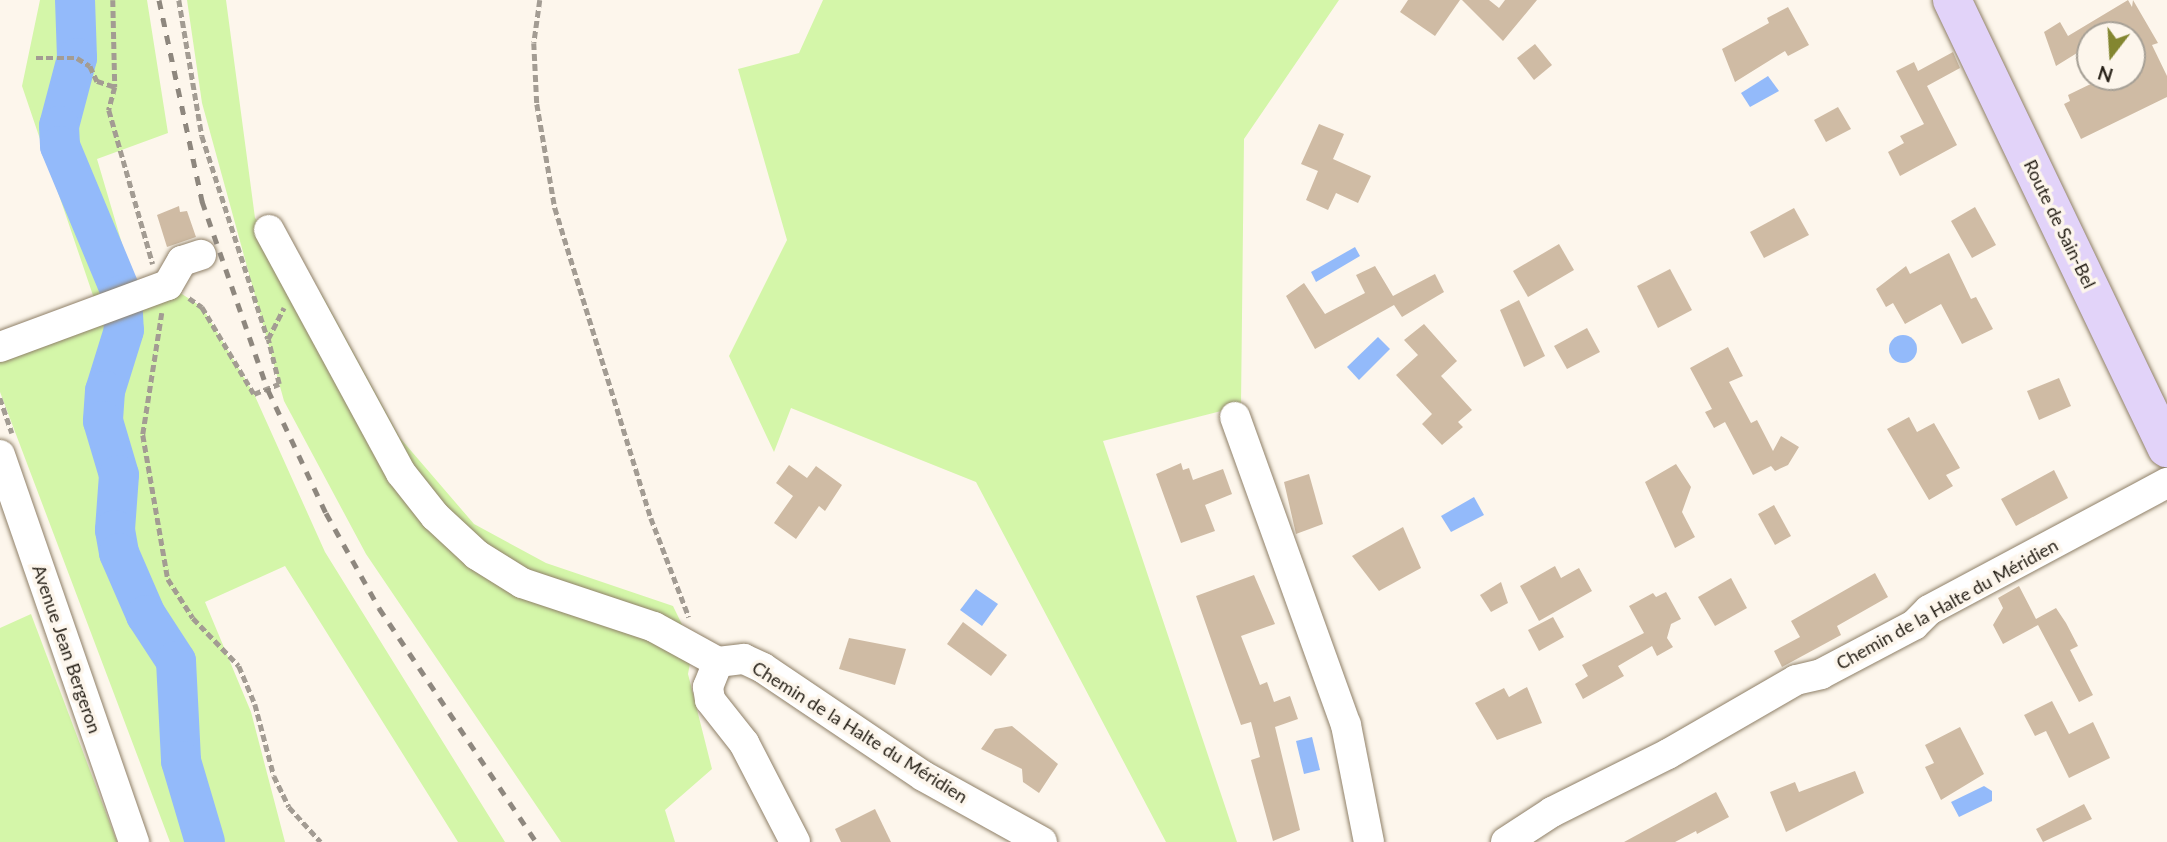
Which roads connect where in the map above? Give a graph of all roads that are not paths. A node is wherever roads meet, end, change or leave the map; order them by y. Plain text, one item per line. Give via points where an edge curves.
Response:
1 (1952, 0) edge
2 (269, 230) dead end
3 (201, 254) dead end
4 (0, 347) edge
5 (1235, 417) dead end
6 (2167, 448) edge
7 (0, 455) edge
8 (2167, 483) edge
9 (718, 662) junction
10 (134, 842) edge
11 (795, 842) edge
12 (1042, 842) edge
13 (1369, 842) edge
14 (1506, 842) edge

1 - 6 main road, Route de Sain-Bel
2 - 9 street, Chemin de la Halte du Méridien via 401,473 435,516 477,555 522,583 654,628
3 - 4 street via 182,261 155,290
5 - 13 street via 1346,724
7 - 10 street, Avenue Jean Bergeron
8 - 14 street, Chemin de la Halte du Méridien via 1929,610 1914,625 1821,674 1796,680 1668,754 1552,812
9 - 11 street via 708,687 710,700 722,721 744,743
9 - 12 street, Chemin de la Halte du Méridien via 744,659 763,668 923,776

